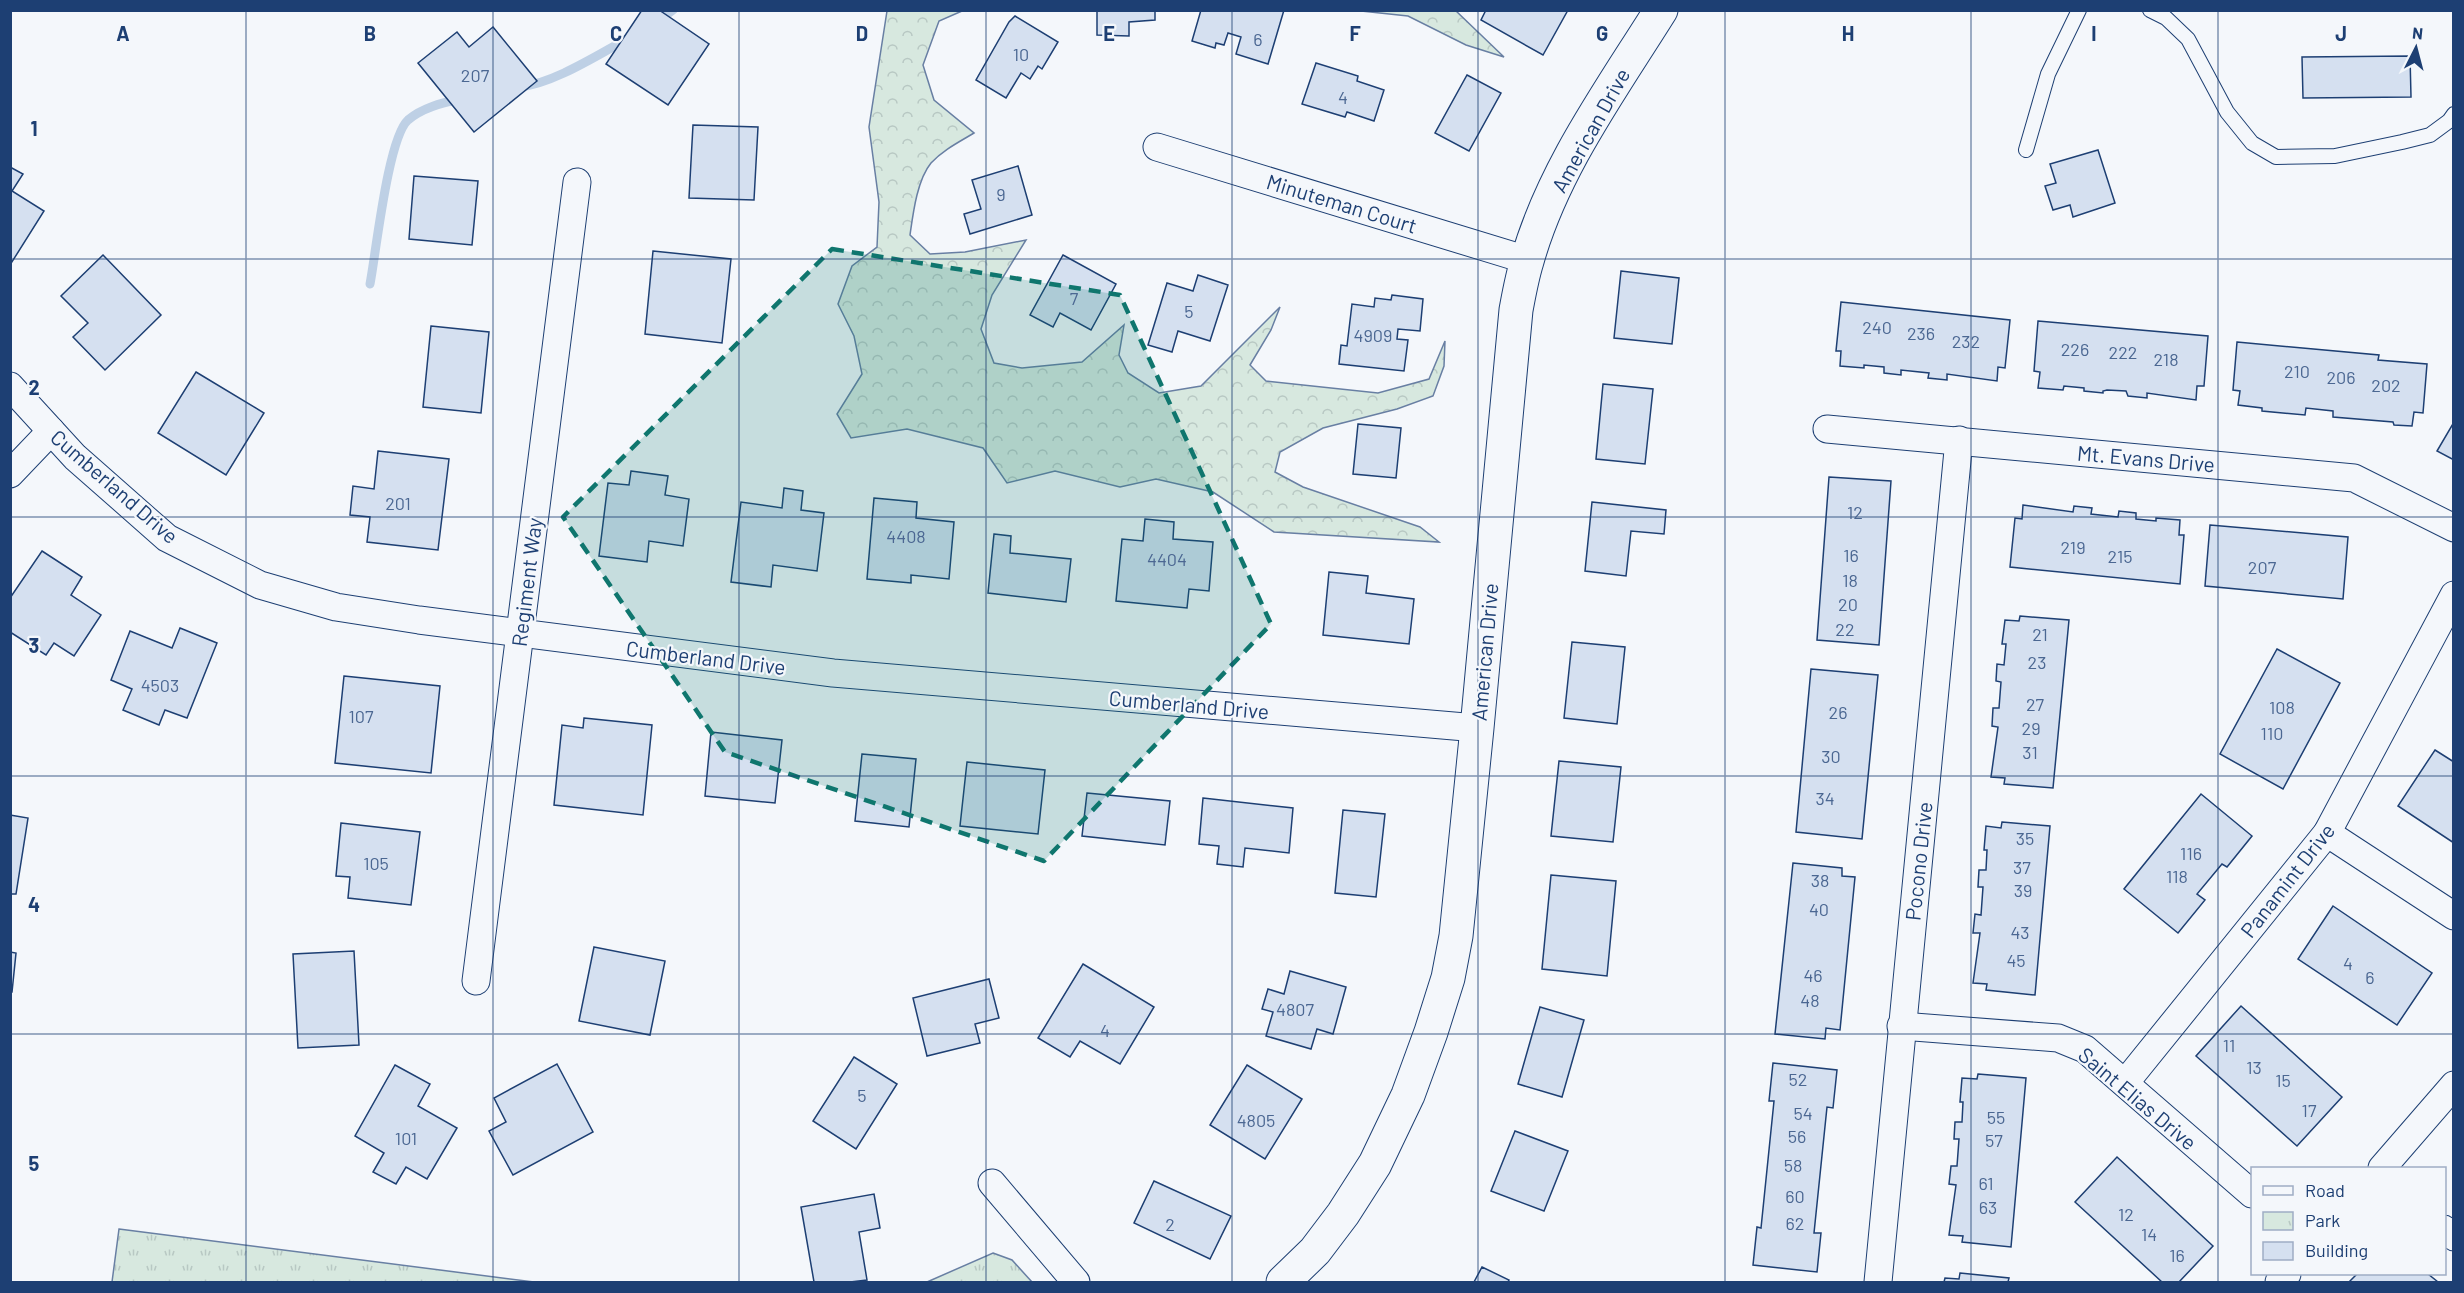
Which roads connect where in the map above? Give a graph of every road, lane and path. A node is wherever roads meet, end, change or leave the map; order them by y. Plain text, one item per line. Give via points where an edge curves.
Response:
1 (1661, 10) edge
2 (2079, 10) edge
3 (2150, 10) edge
4 (2454, 114) edge
5 (1157, 147) dead end
6 (2026, 150) dead end
7 (577, 182) dead end
8 (1527, 260) junction
9 (10, 386) edge
10 (1827, 429) dead end
11 (51, 431) junction
12 (1959, 440) junction
13 (10, 474) edge
14 (2454, 528) edge
15 (2454, 596) edge
16 (520, 633) junction
17 (1478, 728) junction
18 (2327, 833) junction
19 (2454, 916) edge
20 (476, 981) dead end
21 (1902, 1026) junction
22 (2125, 1083) junction
23 (2454, 1085) edge
24 (2383, 1167) edge
25 (992, 1183) dead end
26 (2251, 1192) edge
27 (1076, 1282) edge
28 (1283, 1282) edge
29 (1878, 1282) edge

1 - 8 street, American Drive via 1576,146
2 - 6 lane via 2048,74
3 - 4 lane via 2166,18 2188,39 2227,112 2252,143 2276,157 2335,156 2402,142 2430,135
5 - 8 street, Minuteman Court
7 - 16 street, Regiment Way
8 - 17 street, American Drive via 1510,359
9 - 11 street, Cumberland Drive
10 - 12 street, Mt. Evans Drive
11 - 13 street
11 - 16 street, Cumberland Drive via 168,538 260,585 336,607
12 - 14 street, Mt. Evans Drive via 2354,478
12 - 21 street, Pocono Drive
15 - 18 street, Panamint Drive
16 - 17 street, Cumberland Drive via 833,673
16 - 20 street, Regiment Way
17 - 28 street, American Drive via 1456,936 1431,1032 1376,1164 1315,1251
18 - 19 street
18 - 22 street, Panamint Drive
21 - 22 street, Saint Elias Drive via 2058,1038 2085,1049
21 - 29 street, Pocono Drive
22 - 26 street, Saint Elias Drive
23 - 24 street
25 - 27 street

